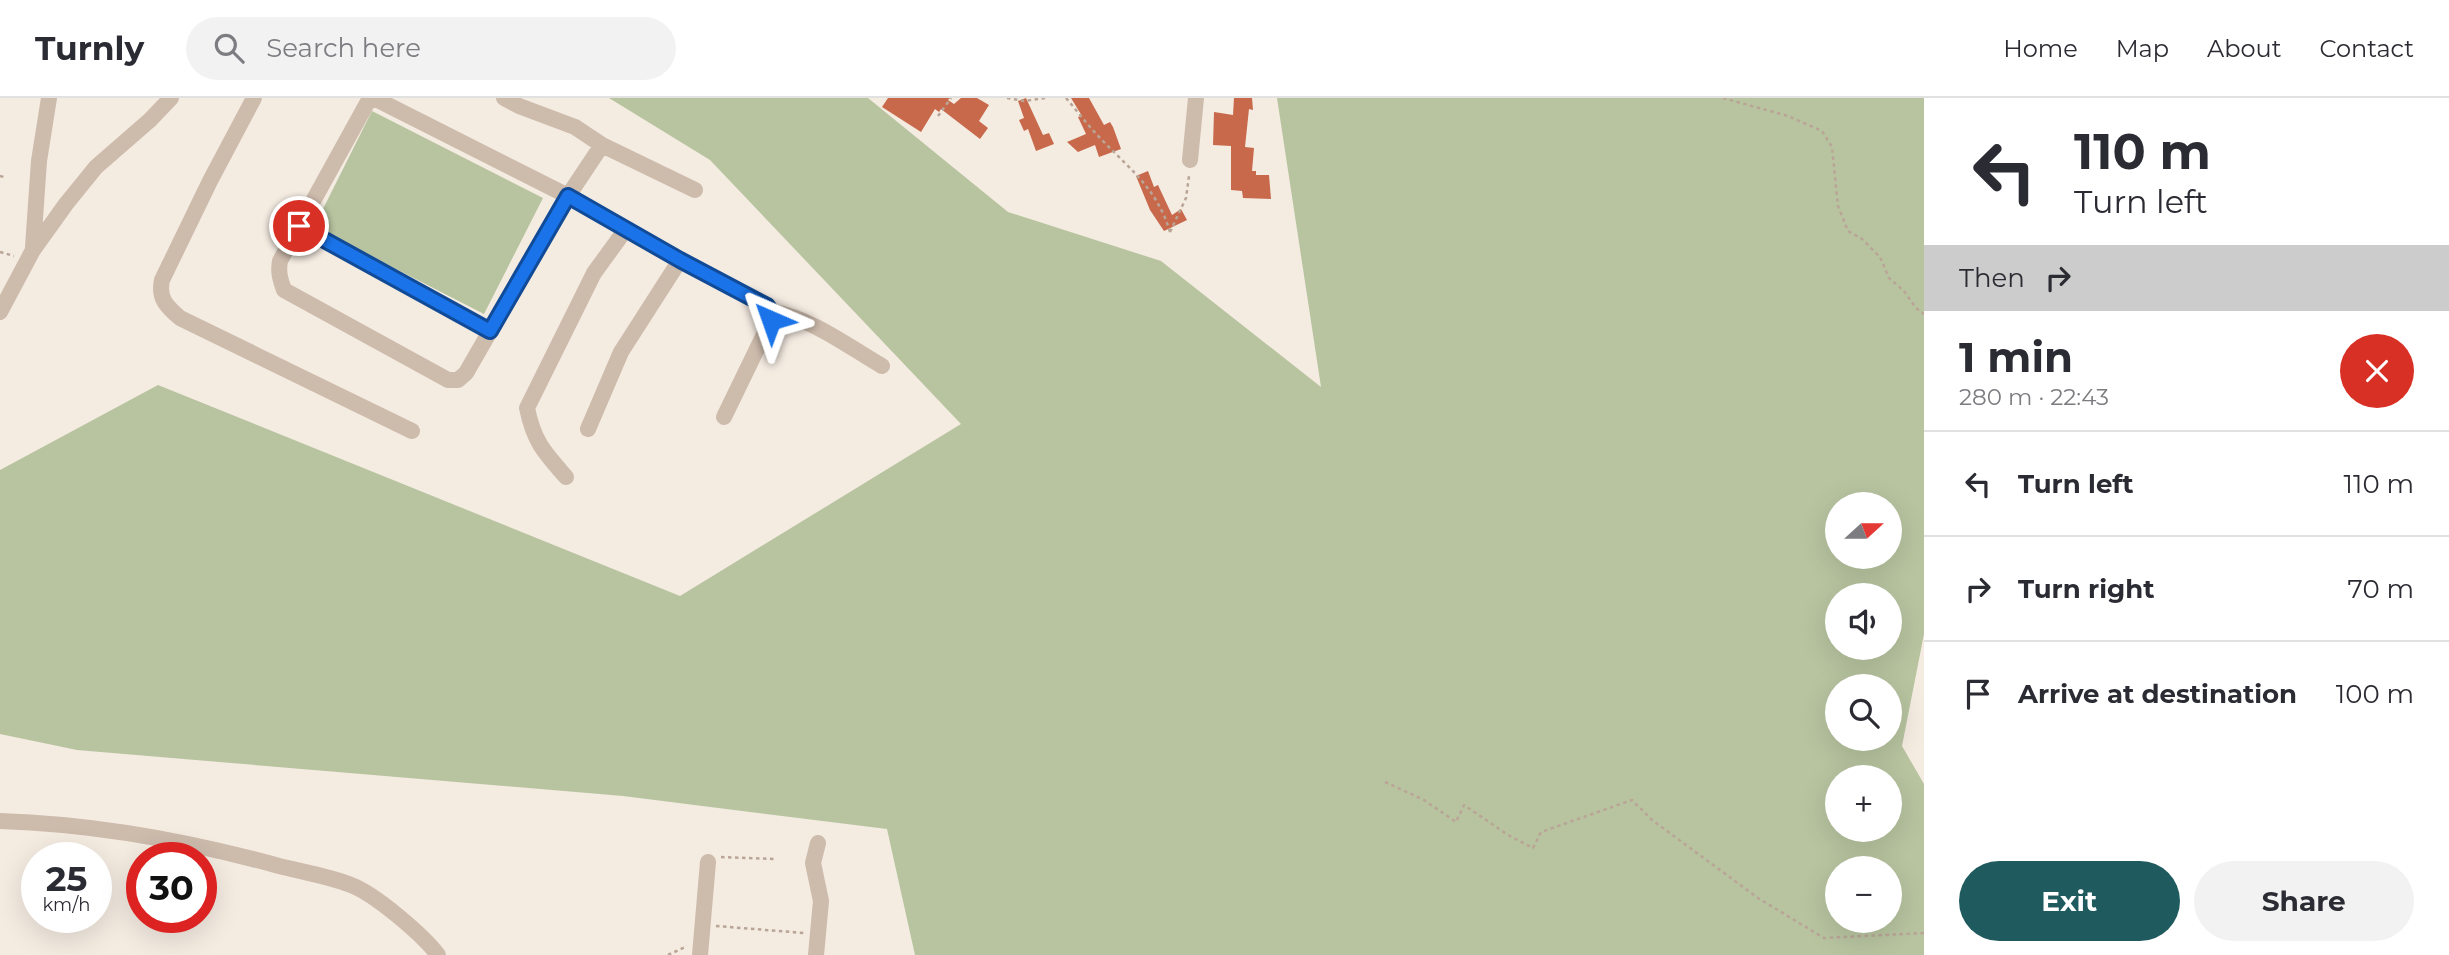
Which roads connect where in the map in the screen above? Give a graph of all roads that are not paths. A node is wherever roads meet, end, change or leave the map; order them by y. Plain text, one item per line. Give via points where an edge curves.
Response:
1 (49, 98) edge
2 (171, 98) edge
3 (254, 98) edge
4 (372, 98) edge
5 (504, 98) edge
6 (1196, 98) edge
7 (602, 145) junction
8 (1191, 160) road end
9 (695, 190) dead end
10 (568, 196) junction
11 (299, 226) junction
12 (626, 229) junction
13 (33, 250) junction
14 (680, 260) junction
15 (0, 312) edge
16 (771, 312) junction
17 (490, 331) junction
18 (882, 366) dead end
19 (724, 417) dead end
20 (587, 429) dead end
21 (412, 431) dead end
22 (566, 477) dead end
23 (0, 821) edge
24 (818, 843) dead end
25 (708, 862) road end
26 (438, 955) edge
27 (700, 955) edge
28 (816, 955) edge

1 - 13 street
2 - 13 street via 96,167
3 - 21 street via 162,280 162,299 180,318
4 - 10 street
4 - 11 street
5 - 7 street via 575,127
6 - 8 street
7 - 9 street
7 - 10 street
10 - 12 street
10 - 17 street
11 - 17 street
11 - 17 street via 280,261 284,290 378,342 448,380 458,380
12 - 14 street
12 - 22 street via 594,273 527,408 542,449
13 - 15 street
14 - 16 street
14 - 20 street via 621,352
16 - 18 street via 814,325
16 - 19 street
23 - 26 street via 58,822 168,839 354,886 426,940
24 - 28 street via 813,863 821,901
25 - 27 street

